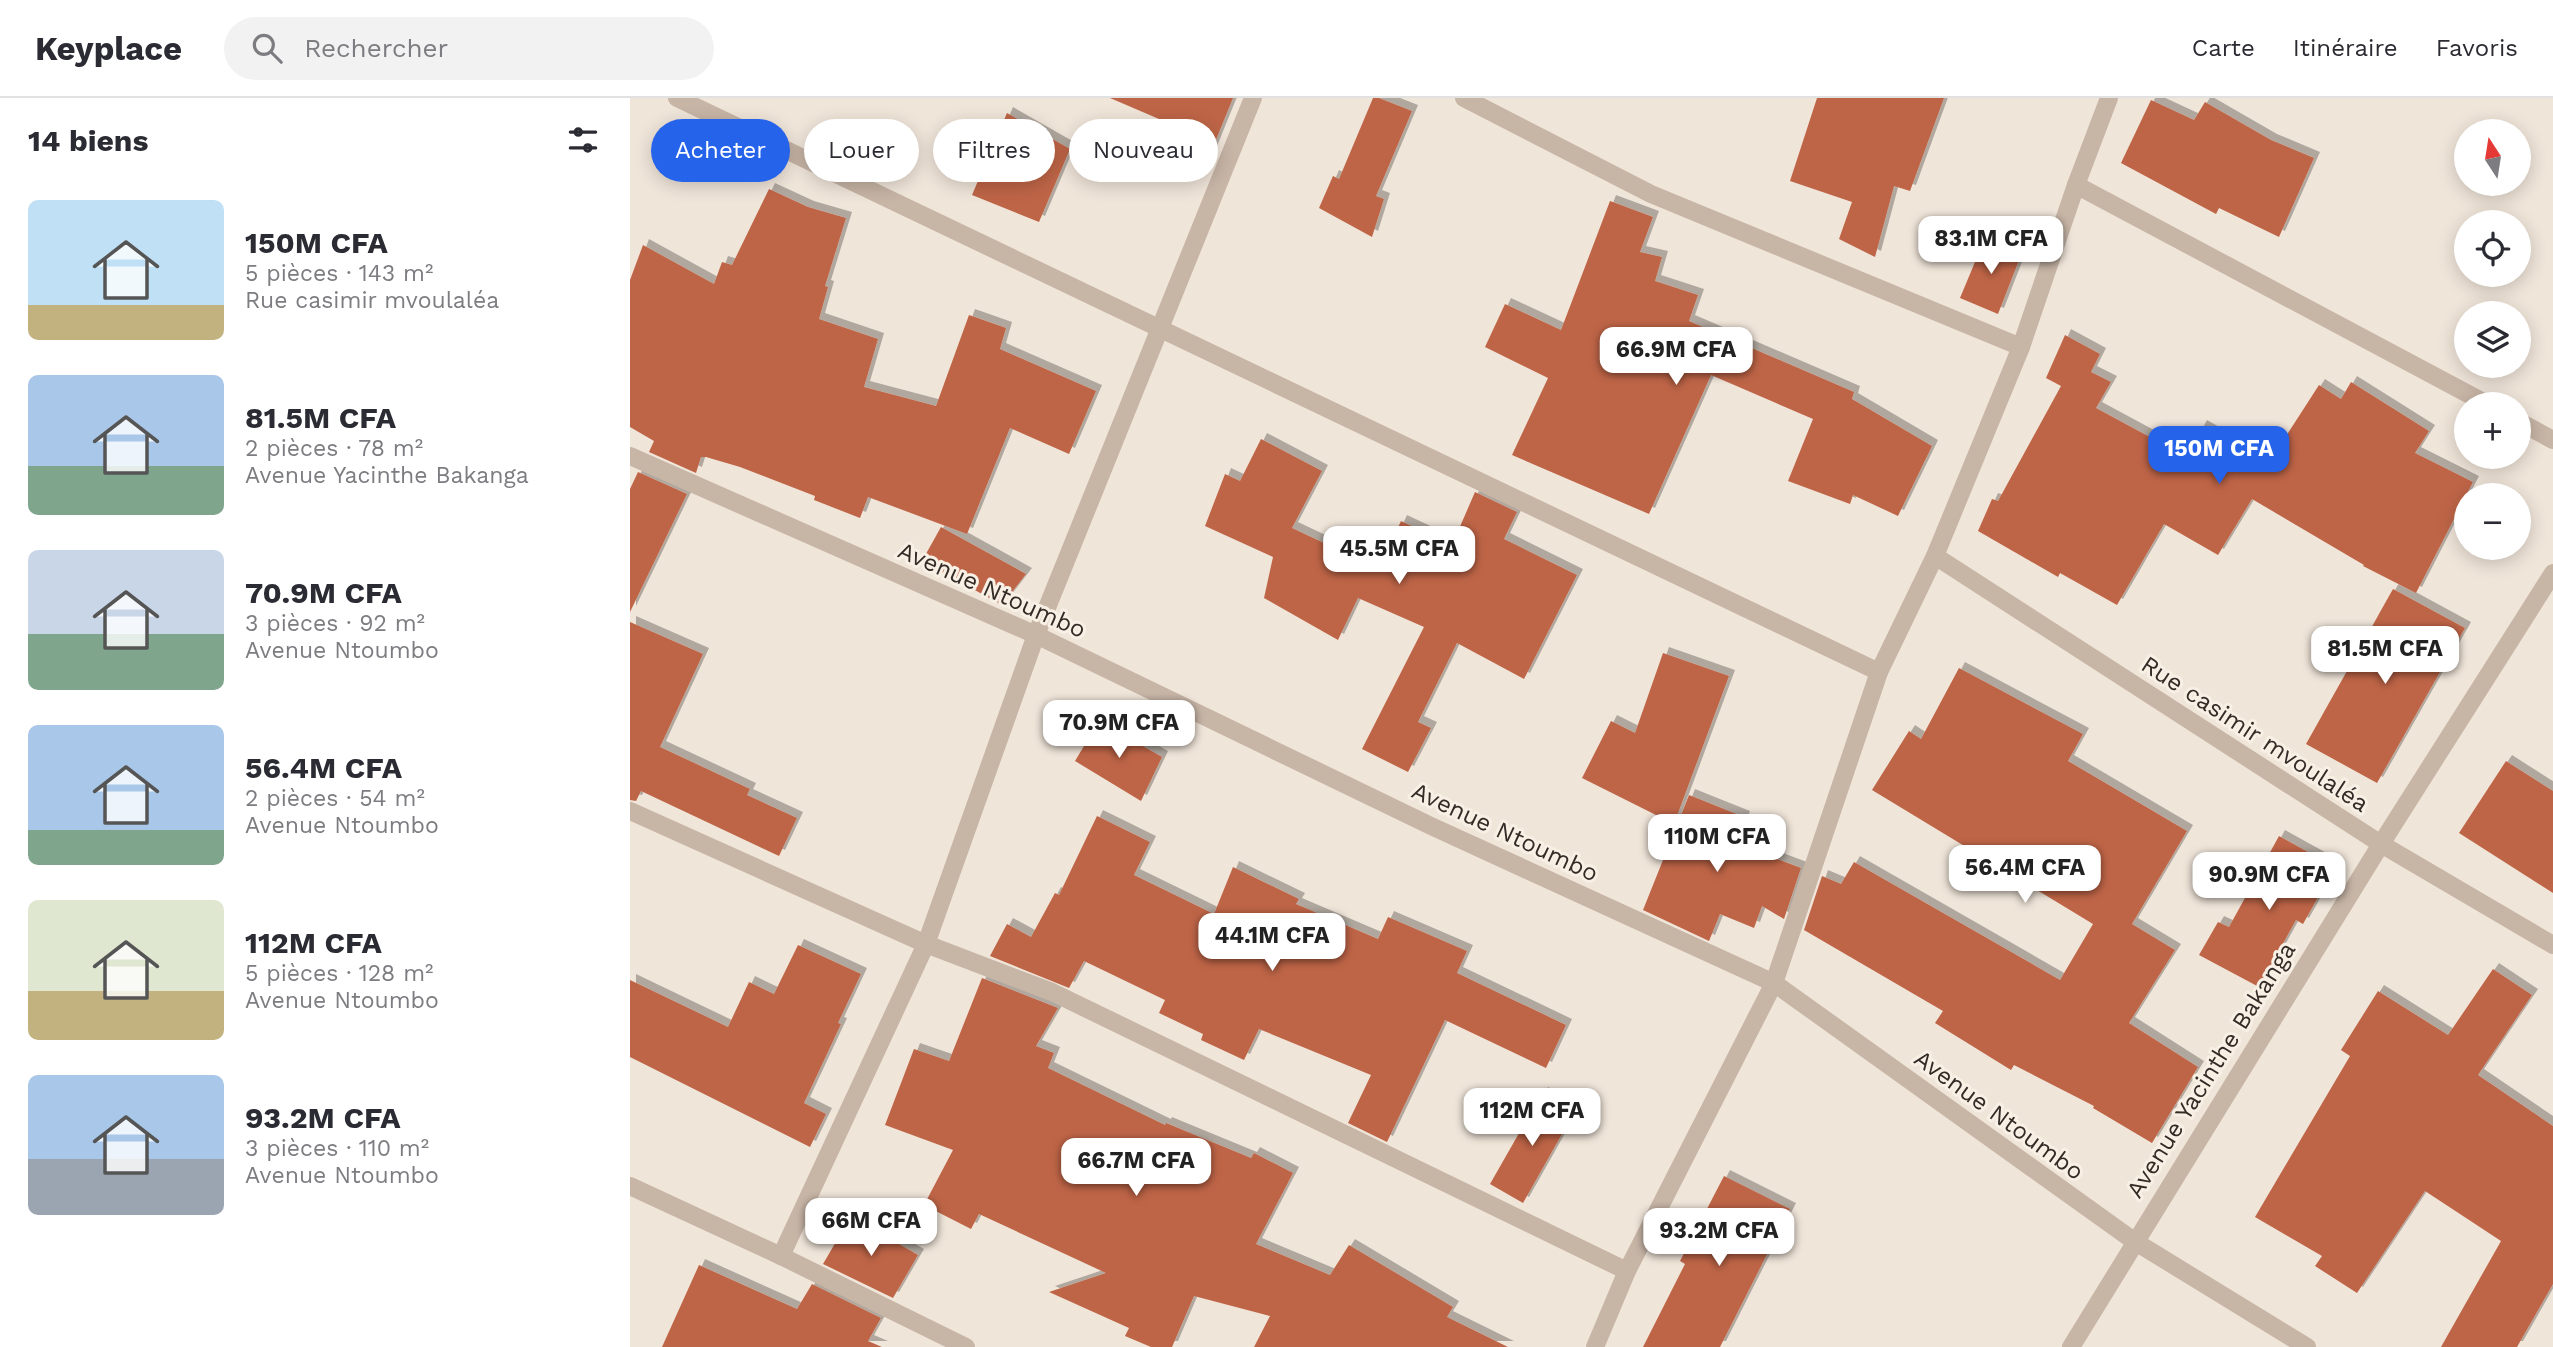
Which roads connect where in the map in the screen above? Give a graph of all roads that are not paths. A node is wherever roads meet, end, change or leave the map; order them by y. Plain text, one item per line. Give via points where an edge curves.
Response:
1 (677, 98) edge
2 (1253, 98) edge
3 (1464, 98) edge
4 (2109, 98) edge
5 (2076, 185) junction
6 (1160, 328) junction
7 (2021, 347) junction
8 (2464, 392) edge
9 (2531, 428) edge
10 (2553, 440) edge
11 (630, 456) edge
12 (1935, 556) junction
13 (2553, 573) edge
14 (1036, 635) junction
15 (1879, 672) junction
16 (630, 811) edge
17 (2381, 844) junction
18 (926, 944) junction
19 (2553, 945) edge
20 (1774, 983) junction
21 (630, 1186) edge
22 (2134, 1241) junction
23 (781, 1256) junction
24 (1627, 1271) junction
25 (966, 1347) edge
26 (1595, 1347) edge
27 (2071, 1347) edge
28 (2307, 1347) edge

1 - 6 street
2 - 6 street
3 - 7 street via 1651,194
4 - 5 street
5 - 7 street
5 - 8 street
6 - 14 street
6 - 15 street
7 - 12 street
9 - 10 street
11 - 14 street, Avenue Ntoumbo
12 - 15 street
12 - 17 street, Rue casimir mvoulaléa
13 - 17 street, Avenue Yacinthe Bakanga
14 - 18 street
14 - 20 street, Avenue Ntoumbo via 1431,826
15 - 20 street
16 - 18 street
17 - 19 street, Rue casimir mvoulaléa
17 - 22 street, Avenue Yacinthe Bakanga
18 - 23 street
18 - 24 street via 1052,992
20 - 22 street, Avenue Ntoumbo
20 - 24 street
21 - 23 street
22 - 27 street, Avenue Yacinthe Bakanga
22 - 28 street, Avenue Ntoumbo
23 - 25 street
24 - 26 street

